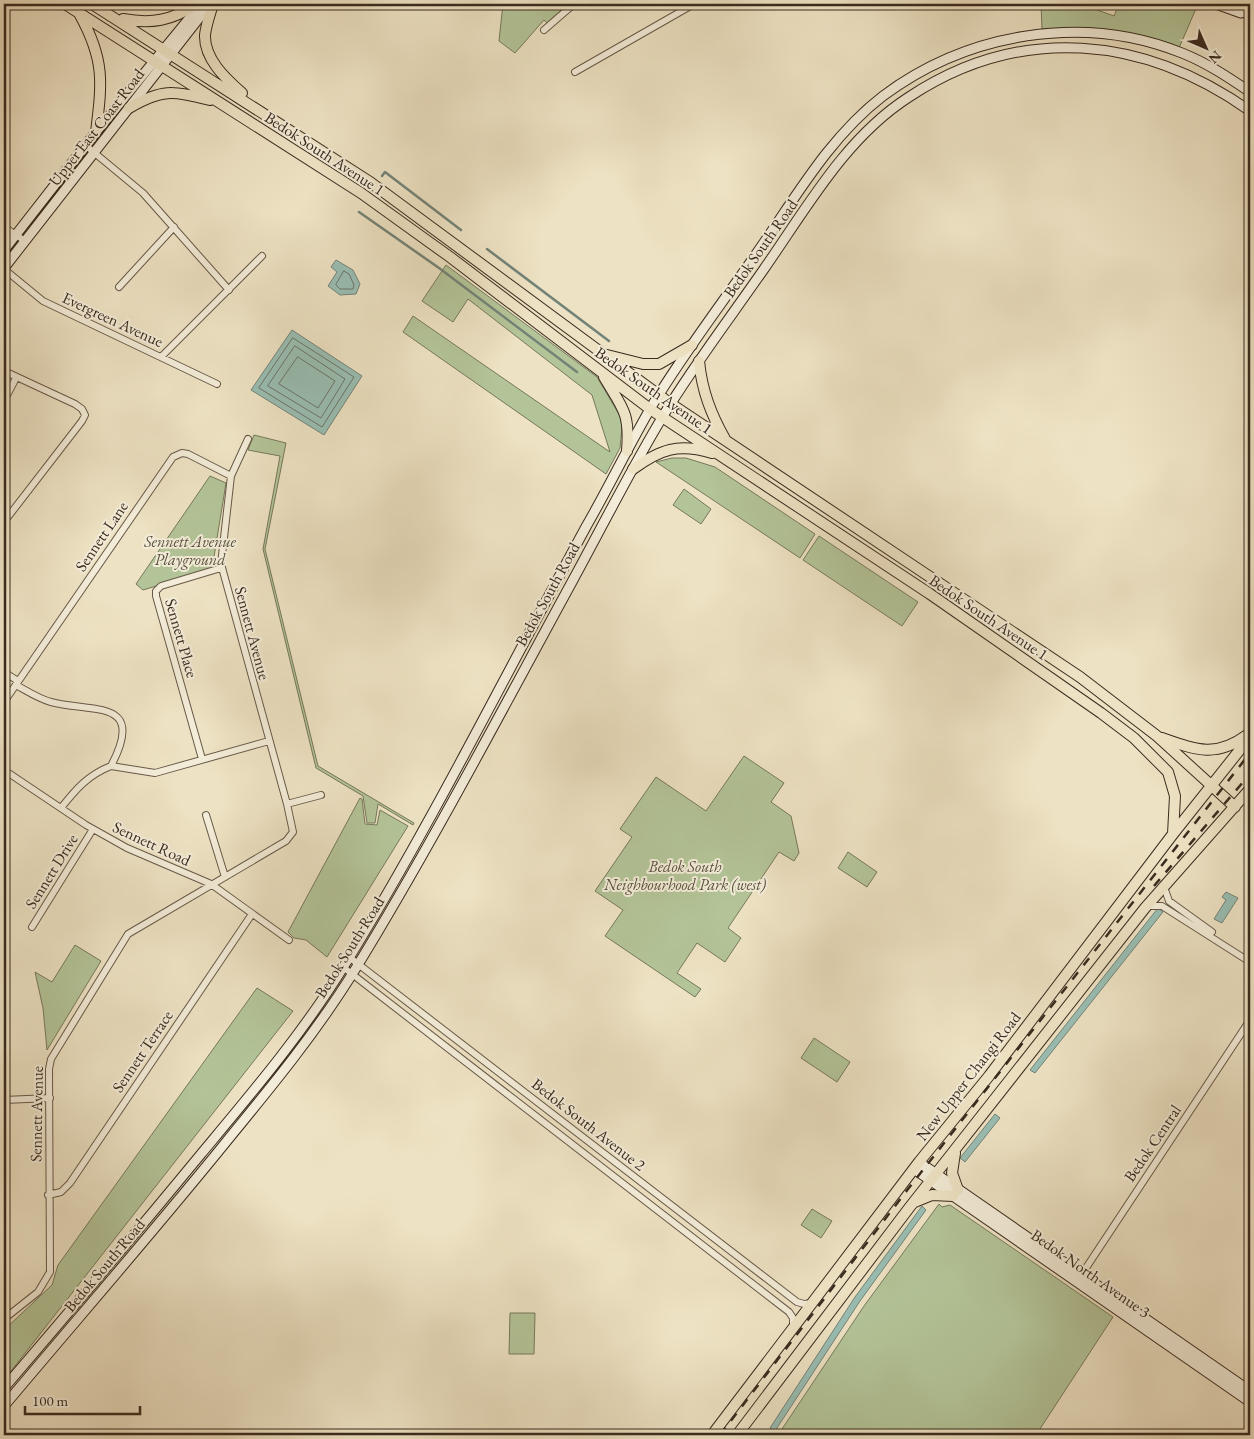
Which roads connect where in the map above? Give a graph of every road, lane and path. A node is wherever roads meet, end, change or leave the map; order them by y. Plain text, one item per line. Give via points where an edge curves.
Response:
1 (65, 4) edge
2 (92, 4) edge
3 (196, 4) edge
4 (201, 4) edge
5 (211, 4) edge
6 (574, 4) edge
7 (694, 4) edge
8 (1216, 4) edge
9 (1242, 8) edge
10 (79, 12) junction
11 (1250, 16) edge
12 (117, 18) junction
13 (544, 30) dead end
14 (168, 51) junction
15 (159, 63) junction
16 (575, 72) dead end
17 (1250, 92) edge
18 (218, 102) junction
19 (129, 108) junction
20 (1250, 112) edge
21 (274, 120) junction
22 (96, 132) junction
23 (85, 145) junction
24 (94, 152) junction
25 (4, 226) edge
26 (174, 227) junction
27 (16, 234) junction
28 (25, 241) junction
29 (4, 250) edge
30 (262, 256) dead end
31 (4, 268) edge
32 (119, 287) dead end
33 (230, 290) junction
34 (692, 345) junction
35 (602, 353) junction
36 (162, 356) junction
37 (699, 362) junction
38 (4, 371) edge
39 (600, 372) junction
40 (16, 378) junction
41 (217, 384) dead end
42 (659, 395) junction
43 (4, 401) edge
44 (671, 404) junction
45 (650, 409) junction
46 (663, 417) junction
47 (248, 439) dead end
48 (727, 442) junction
49 (627, 451) junction
50 (722, 456) junction
51 (633, 469) junction
52 (232, 476) junction
53 (4, 522) edge
54 (221, 568) junction
55 (4, 672) edge
56 (17, 683) junction
57 (4, 702) edge
58 (1250, 735) edge
59 (1157, 736) junction
60 (269, 741) junction
61 (202, 759) junction
62 (111, 766) junction
63 (4, 770) edge
64 (1212, 785) junction
65 (1250, 790) edge
66 (320, 795) dead end
67 (287, 804) junction
68 (1235, 807) junction
69 (61, 808) junction
70 (206, 815) dead end
71 (93, 829) junction
72 (1173, 834) junction
73 (409, 856) junction
74 (418, 861) junction
75 (225, 877) junction
76 (211, 884) junction
77 (1164, 887) junction
78 (1145, 908) junction
79 (252, 914) junction
80 (32, 927) dead end
81 (290, 940) dead end
82 (349, 957) junction
83 (1250, 960) edge
84 (358, 964) junction
85 (343, 968) junction
86 (352, 974) junction
87 (1250, 1020) edge
88 (4, 1096) edge
89 (50, 1098) junction
90 (4, 1100) edge
91 (956, 1150) junction
92 (917, 1165) junction
93 (933, 1178) junction
94 (955, 1193) junction
95 (48, 1195) junction
96 (912, 1203) junction
97 (1078, 1279) junction
98 (815, 1301) junction
99 (4, 1319) edge
100 (792, 1330) junction
101 (4, 1388) edge
102 (1250, 1392) edge
103 (1250, 1402) edge
104 (4, 1406) edge
105 (712, 1435) edge
106 (737, 1435) edge

1 - 10 main road, Bedok South Avenue 1
2 - 12 main road, Bedok South Avenue 1
3 - 12 main road via 169,19 145,23
4 - 14 main road, Upper East Coast Road
5 - 14 main road, Upper East Coast Road
5 - 21 main road via 205,34 212,60 231,83
6 - 13 street
7 - 16 street
8 - 9 main road
9 - 11 street
10 - 15 main road, Bedok South Avenue 1
10 - 22 main road via 92,36 100,66
12 - 14 main road, Bedok South Avenue 1
14 - 15 main road, Upper East Coast Road
14 - 21 main road, Bedok South Avenue 1
15 - 18 main road, Bedok South Avenue 1
15 - 19 main road, Upper East Coast Road
15 - 22 main road, Upper East Coast Road
17 - 34 main road, Bedok South Road via 1224,74 1178,52 1141,40 1092,33 1046,33 1005,40 941,61 885,95 841,136
18 - 19 main road via 163,92 148,96
18 - 39 main road, Bedok South Avenue 1 via 361,193
19 - 24 main road, Upper East Coast Road
20 - 37 main road, Bedok South Road via 1216,89 1170,66 1130,54 1091,48 1018,53 987,60 945,76 893,108 853,146
21 - 35 main road, Bedok South Avenue 1 via 370,182
22 - 23 main road, Upper East Coast Road
23 - 24 street
23 - 27 main road, Upper East Coast Road
24 - 26 street via 143,193
24 - 28 main road, Upper East Coast Road
25 - 27 street
26 - 32 street
26 - 33 street
27 - 28 street
27 - 29 main road, Upper East Coast Road
28 - 31 main road, Upper East Coast Road
30 - 33 street
31 - 36 street, Evergreen Avenue via 43,301
33 - 36 street
34 - 35 main road via 659,364 643,364
34 - 42 main road, Bedok South Road
35 - 42 main road, Bedok South Avenue 1
36 - 41 street, Evergreen Avenue
37 - 44 main road, Bedok South Road
37 - 48 main road via 704,394
38 - 40 street
39 - 45 main road, Bedok South Avenue 1
39 - 49 main road via 626,415 629,426
40 - 43 street
40 - 53 street via 75,404 85,414
42 - 44 main road, Bedok South Avenue 1
42 - 45 main road, Bedok South Road
44 - 46 main road, Bedok South Road
44 - 48 main road, Bedok South Avenue 1
45 - 46 main road, Bedok South Avenue 1
45 - 49 main road, Bedok South Road
46 - 50 main road, Bedok South Avenue 1
46 - 51 main road, Bedok South Road
47 - 52 street, Sennett Avenue
48 - 59 main road, Bedok South Avenue 1 via 1053,659
49 - 73 main road, Bedok South Road
50 - 51 main road via 693,447 680,447 664,451
50 - 72 main road, Bedok South Avenue 1 via 1037,667 1134,738 1168,772 1175,796
51 - 74 main road, Bedok South Road
52 - 54 street, Sennett Avenue
52 - 56 street, Sennett Lane via 188,454 173,457
54 - 60 street, Sennett Avenue
54 - 61 street, Sennett Place via 162,586 156,591
55 - 56 street
56 - 57 street, Sennett Lane
56 - 62 street via 52,702 101,708 113,715 121,724 123,744
58 - 59 main road via 1212,751
58 - 64 main road, New Upper Changi Road
59 - 64 main road, Bedok South Avenue 1
60 - 61 street
60 - 67 street, Sennett Avenue
61 - 62 street via 155,773
62 - 69 street via 85,780
63 - 69 street, Sennett Road
64 - 68 main road, Bedok South Avenue 1
64 - 72 main road, New Upper Changi Road
65 - 68 main road
66 - 67 street
67 - 75 street, Sennett Avenue via 292,828 290,836
68 - 77 main road
69 - 71 street, Sennett Road
70 - 75 street
71 - 76 street, Sennett Road via 127,848
71 - 80 street, Sennett Drive
72 - 92 main road, New Upper Changi Road via 989,1076
73 - 74 main road
73 - 82 main road, Bedok South Road
74 - 84 main road, Bedok South Road
75 - 76 street, Sennett Avenue
76 - 79 street, Sennett Road
76 - 89 street, Sennett Avenue via 128,934 51,1059
77 - 78 main road
77 - 83 street via 1170,902
78 - 83 street via 1162,906
78 - 91 main road
79 - 81 street, Sennett Road
79 - 95 street, Sennett Terrace via 70,1183 61,1192
82 - 84 street, Bedok South Avenue 2
82 - 85 main road, Bedok South Road
84 - 86 main road, Bedok South Road
84 - 98 street, Bedok South Avenue 2 via 797,1302
85 - 86 street, Bedok South Avenue 2
85 - 101 main road, Bedok South Road via 282,1054
86 - 100 street, Bedok South Avenue 2 via 789,1312 793,1318
86 - 104 main road, Bedok South Road via 277,1079
87 - 97 street, Bedok Central
88 - 90 street
89 - 90 street
89 - 95 street, Sennett Avenue
91 - 93 main road
91 - 94 main road via 952,1171
92 - 93 main road, Bedok North Avenue 3
92 - 98 main road, New Upper Changi Road
93 - 94 main road, Bedok North Avenue 3
93 - 96 main road
94 - 96 main road via 932,1195
94 - 97 main road, Bedok North Avenue 3
95 - 99 street, Sennett Avenue via 50,1272 38,1292
96 - 106 main road
97 - 102 main road, Bedok North Avenue 3
97 - 103 main road, Bedok North Avenue 3
98 - 100 main road, New Upper Changi Road
100 - 105 main road, New Upper Changi Road

